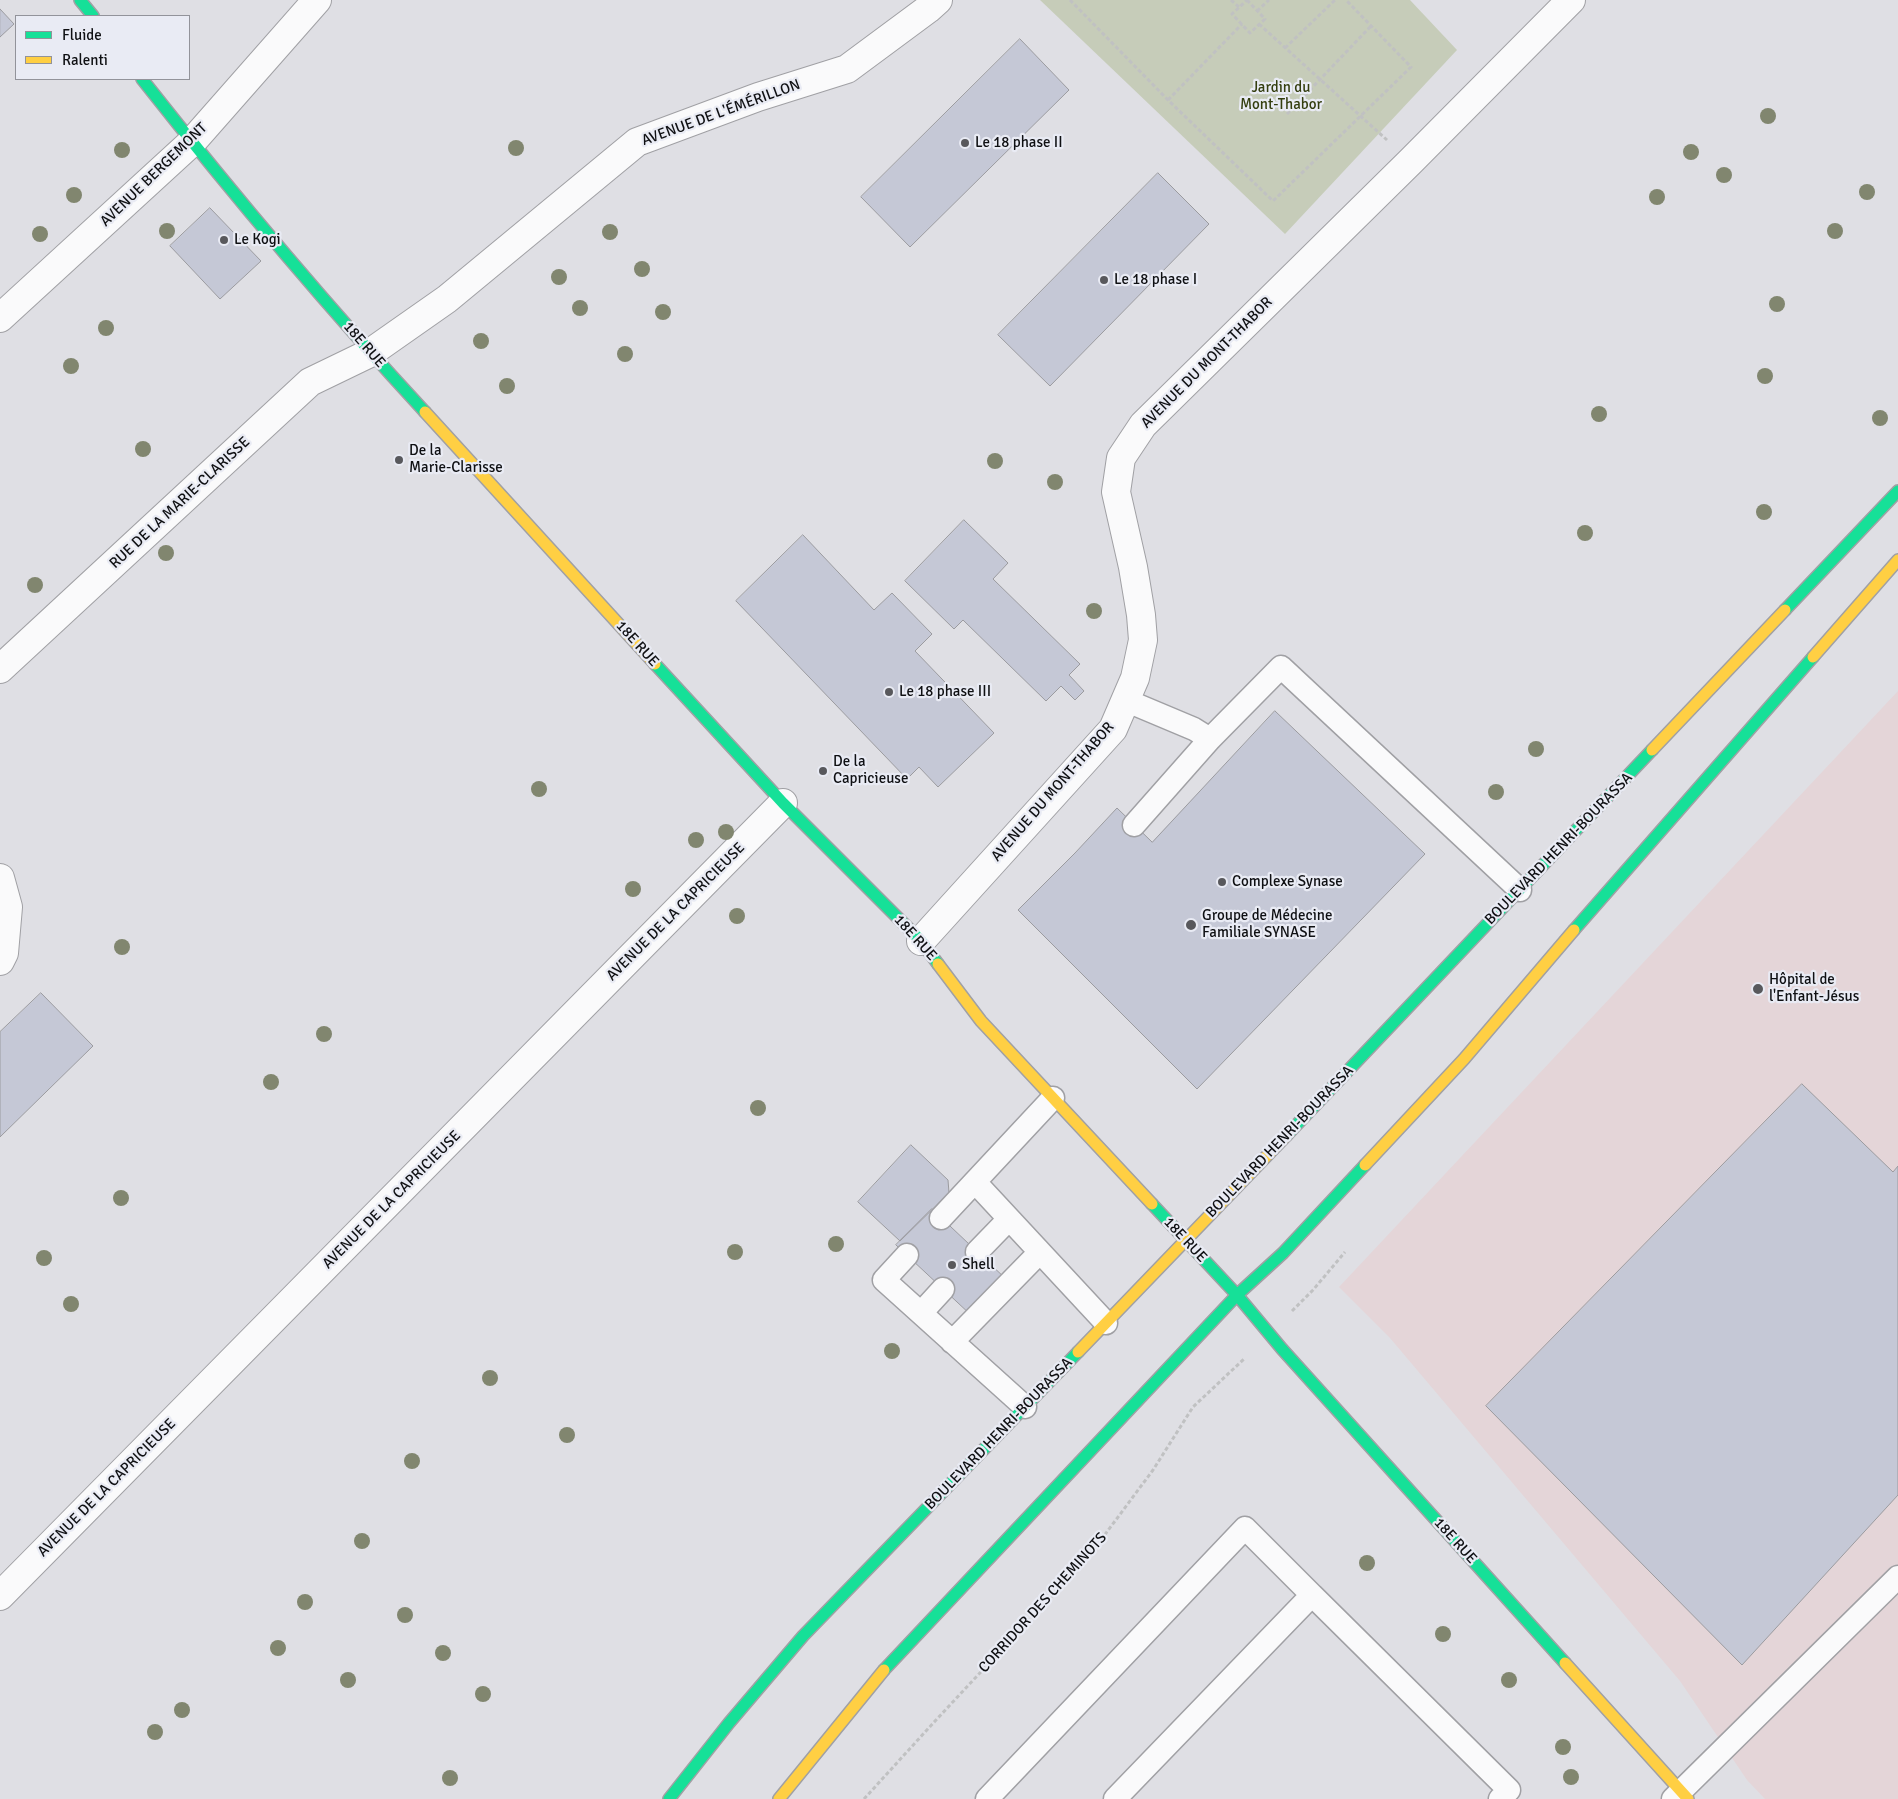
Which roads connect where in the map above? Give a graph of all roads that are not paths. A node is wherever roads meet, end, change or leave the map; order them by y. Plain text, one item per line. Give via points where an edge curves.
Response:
1 (80, 0) edge
2 (317, 0) edge
3 (938, 0) edge
4 (1571, 0) edge
5 (92, 15) edge
6 (143, 80) edge
7 (192, 142) junction
8 (0, 318) edge
9 (370, 353) junction
10 (1898, 491) edge
11 (1898, 560) edge
12 (0, 669) edge
13 (1126, 700) junction
14 (1210, 739) junction
15 (783, 804) junction
16 (1134, 825) dead end
17 (0, 878) edge
18 (1520, 890) junction
19 (921, 941) junction
20 (0, 962) edge
21 (1053, 1098) junction
22 (975, 1182) junction
23 (941, 1218) dead end
24 (1009, 1219) junction
25 (1186, 1240) junction
26 (977, 1252) dead end
27 (1040, 1252) junction
28 (907, 1255) dead end
29 (943, 1289) dead end
30 (1237, 1295) junction
31 (921, 1313) junction
32 (1106, 1323) junction
33 (952, 1342) junction
34 (1025, 1407) junction
35 (1898, 1577) edge
36 (1312, 1595) junction
37 (0, 1596) edge
38 (1680, 1796) edge
39 (669, 1799) edge
40 (779, 1799) edge
41 (987, 1799) edge
42 (1115, 1799) edge
43 (1500, 1799) edge

1 - 5 main road
2 - 7 street, AVENUE BERGEMONT
3 - 9 street, AVENUE DE L'ÉMÉRILLON via 848,69 758,97 637,142 447,299
4 - 13 street, AVENUE DU MONT-THABOR via 1143,425 1121,458 1116,492 1133,567 1143,640 1135,678
6 - 7 main road, 18E RUE
7 - 8 street, AVENUE BERGEMONT
7 - 9 main road, 18E RUE
9 - 12 street, RUE DE LA MARIE-CLARISSE via 310,382
9 - 15 main road, 18E RUE
10 - 18 main road, BOULEVARD HENRI-BOURASSA
11 - 30 main road via 1464,1059 1283,1252
13 - 14 lane
13 - 19 street, AVENUE DU MONT-THABOR via 1113,729
14 - 16 lane
14 - 18 lane via 1281,667
15 - 19 main road, 18E RUE
15 - 37 street, AVENUE DE LA CAPRICIEUSE
17 - 20 street via 8,907 4,953
18 - 25 main road, BOULEVARD HENRI-BOURASSA
19 - 21 main road, 18E RUE via 981,1021
21 - 22 lane
21 - 25 main road, 18E RUE
22 - 23 lane
22 - 24 lane
24 - 26 lane
24 - 27 lane
25 - 30 main road, 18E RUE
25 - 32 main road, BOULEVARD HENRI-BOURASSA
27 - 32 lane
27 - 33 lane
28 - 31 lane via 884,1280
29 - 31 lane
30 - 38 main road, 18E RUE
30 - 40 main road via 873,1682
31 - 33 lane
32 - 34 main road, BOULEVARD HENRI-BOURASSA
33 - 34 lane
34 - 39 main road, BOULEVARD HENRI-BOURASSA via 803,1636 729,1722
35 - 38 lane
36 - 41 lane via 1246,1528
36 - 42 lane
36 - 43 lane via 1509,1790

